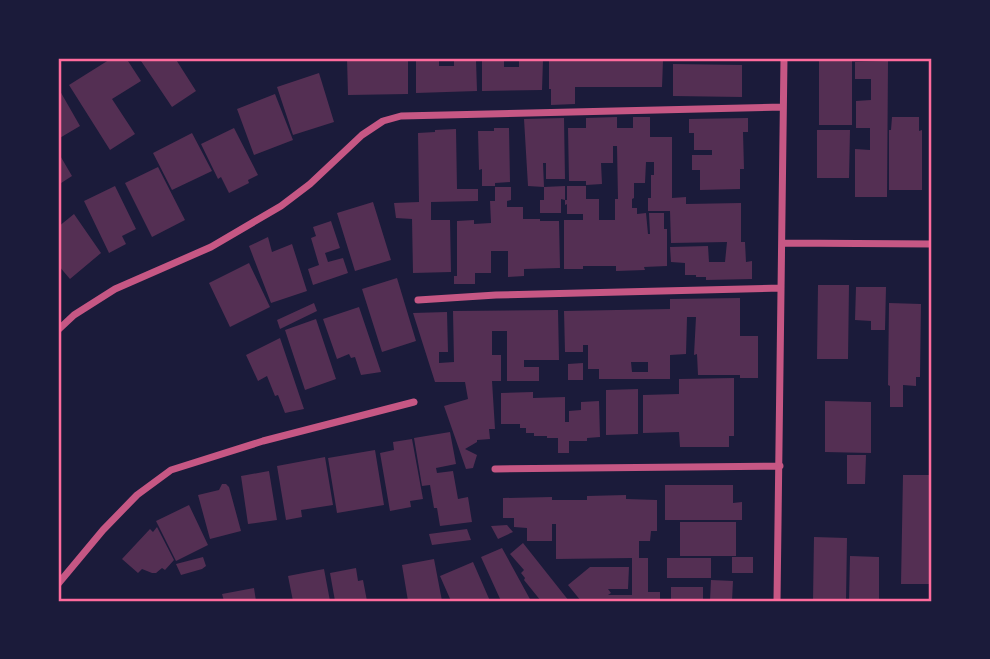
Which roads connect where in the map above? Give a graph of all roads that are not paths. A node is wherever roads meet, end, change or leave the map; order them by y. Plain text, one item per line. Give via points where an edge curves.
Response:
1 (784, 58) edge
2 (783, 107) junction
3 (782, 243) junction
4 (932, 244) edge
5 (781, 288) junction
6 (418, 300) dead end
7 (58, 330) edge
8 (414, 402) dead end
9 (779, 466) junction
10 (495, 469) dead end
11 (58, 584) edge
12 (778, 601) edge

1 - 2 street
2 - 3 street
2 - 7 street via 401,116 383,121 281,206 211,247 115,289 74,314
3 - 4 street
3 - 5 street
5 - 6 street
5 - 9 street
8 - 11 street via 171,470 137,495
9 - 10 street
9 - 12 street

